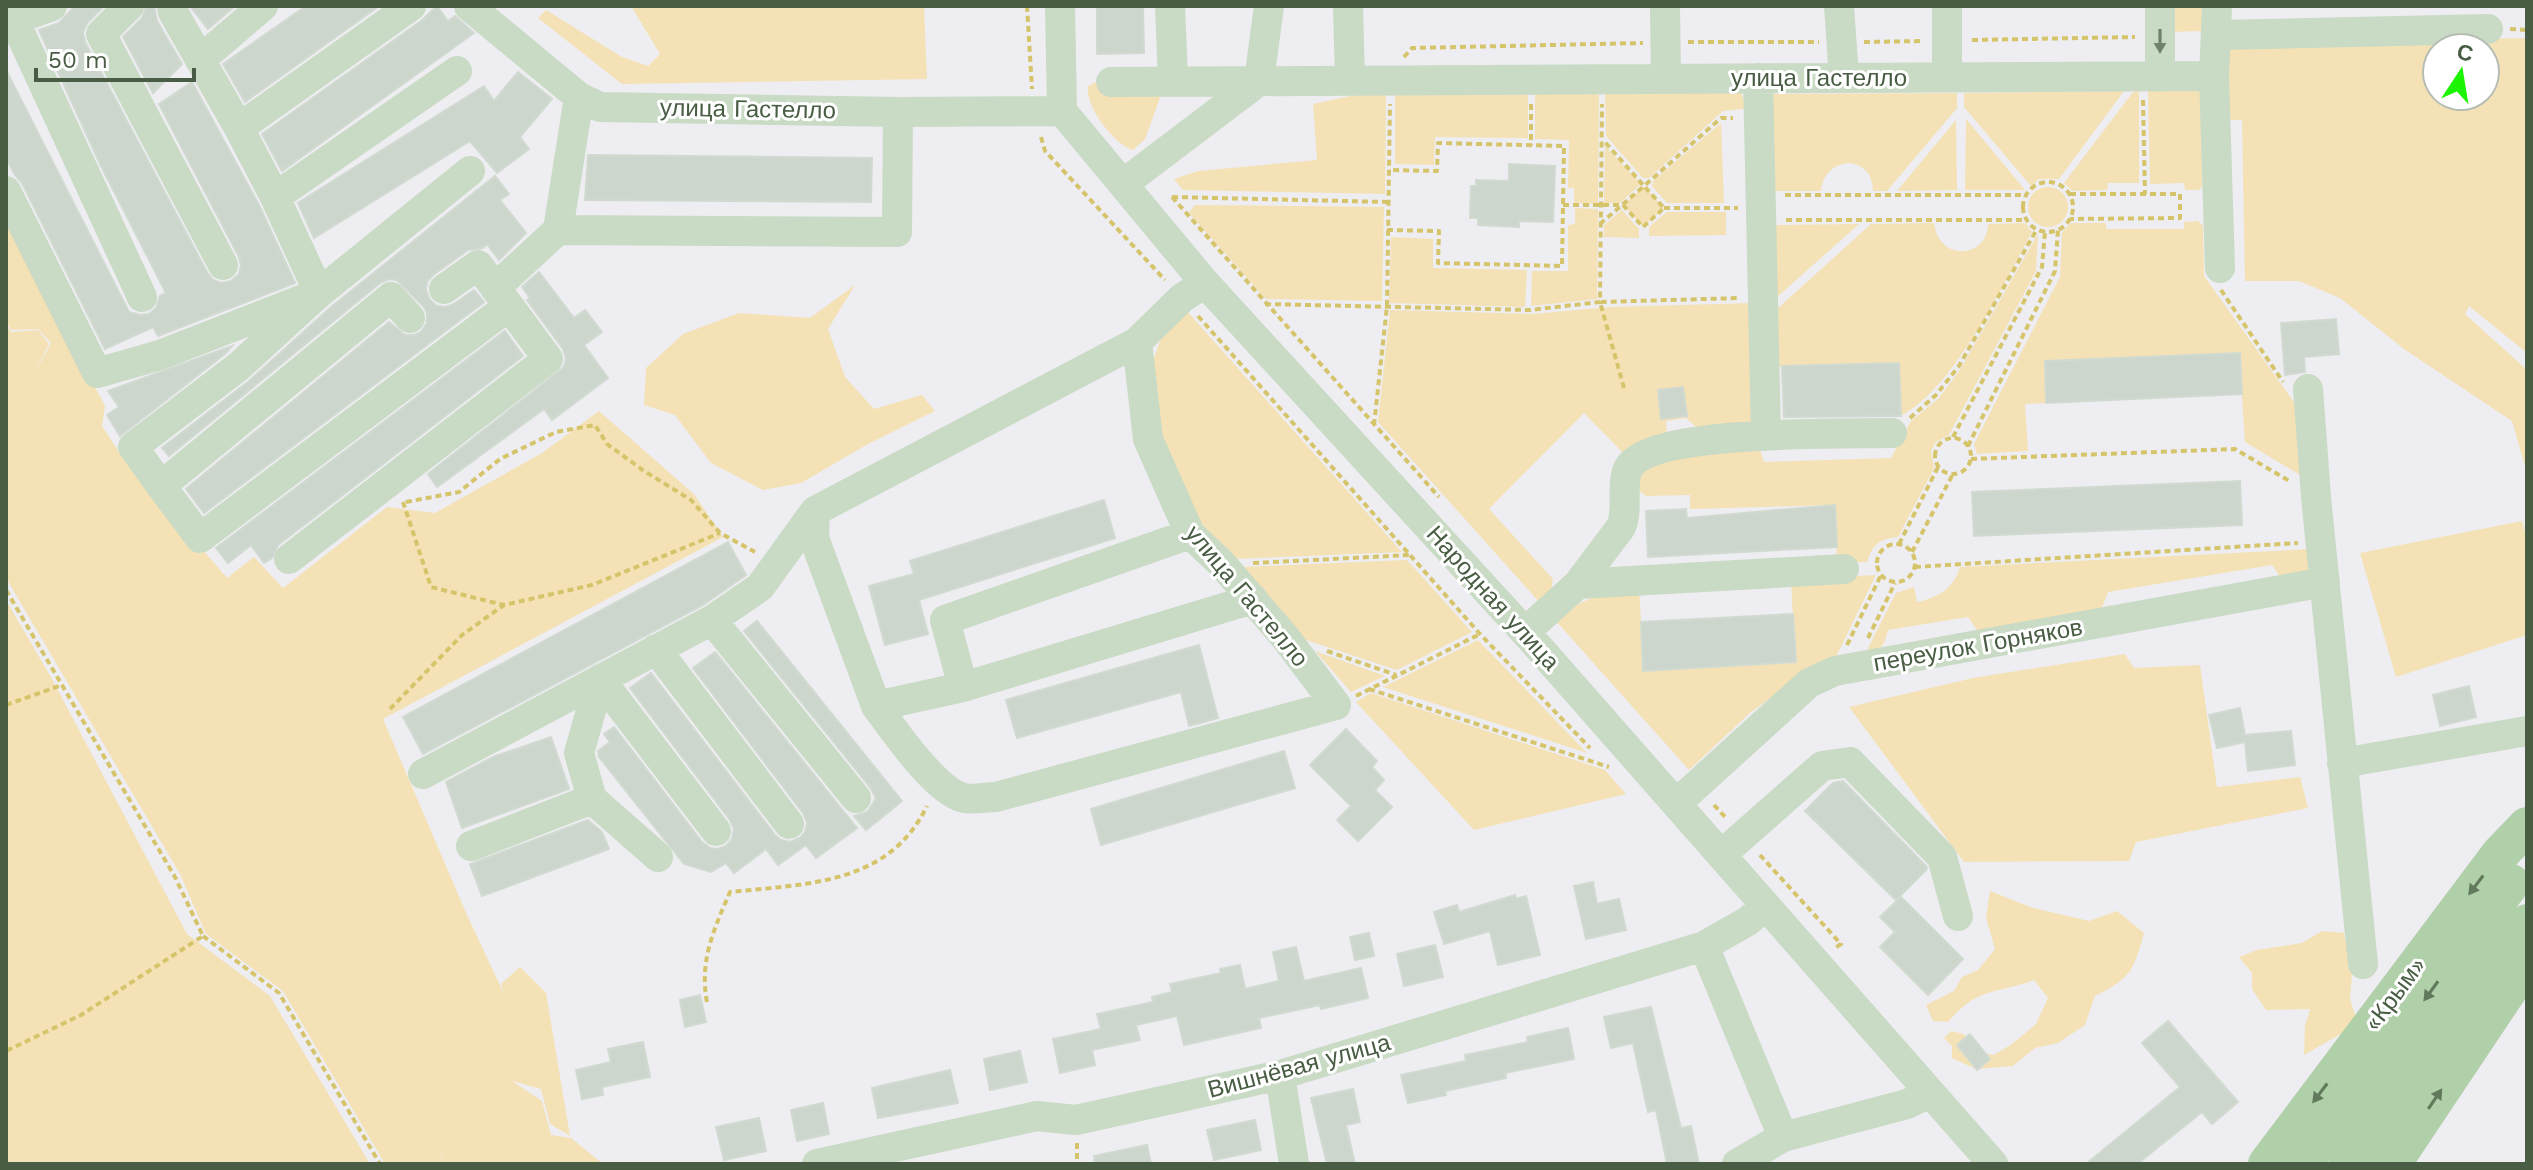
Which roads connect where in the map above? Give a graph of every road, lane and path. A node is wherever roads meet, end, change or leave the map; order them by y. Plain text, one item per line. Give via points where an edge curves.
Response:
1 (52, 6) edge
2 (129, 6) edge
3 (172, 6) edge
4 (263, 6) edge
5 (411, 6) edge
6 (469, 6) edge
7 (1060, 6) edge
8 (1170, 6) edge
9 (1269, 6) edge
10 (1348, 6) edge
11 (1665, 6) edge
12 (1839, 6) edge
13 (1947, 6) edge
14 (2160, 6) edge
15 (10, 14) edge
16 (2217, 21) edge
17 (2481, 21) edge
18 (2160, 36) junction
19 (1947, 40) junction
20 (1665, 42) junction
21 (1842, 42) junction
22 (200, 60) junction
23 (457, 71) dead end
24 (2214, 76) junction
25 (1947, 77) junction
26 (2151, 77) junction
27 (1758, 78) junction
28 (1844, 78) junction
29 (1602, 79) junction
30 (1666, 79) junction
31 (1350, 80) junction
32 (1391, 80) junction
33 (1531, 80) junction
34 (1173, 81) junction
35 (1259, 81) junction
36 (1111, 82) dead end
37 (579, 97) junction
38 (1062, 111) junction
39 (898, 112) junction
40 (1759, 117) junction
41 (239, 128) junction
42 (1603, 140) junction
43 (1531, 145) junction
44 (1389, 170) junction
45 (470, 171) dead end
46 (1123, 184) junction
47 (1644, 186) junction
48 (6, 191) edge
49 (2070, 194) junction
50 (2145, 194) junction
51 (2026, 195) junction
52 (275, 197) junction
53 (1172, 197) dead end
54 (1388, 202) junction
55 (1563, 205) junction
56 (1623, 205) junction
57 (1601, 206) junction
58 (1664, 208) junction
59 (1771, 208) junction
60 (2070, 219) junction
61 (2026, 220) junction
62 (1600, 224) junction
63 (2037, 229) junction
64 (558, 230) junction
65 (1387, 230) junction
66 (2058, 230) junction
67 (2045, 232) junction
68 (223, 265) dead end
69 (2220, 268) joint
70 (1205, 283) junction
71 (444, 289) dead end
72 (319, 293) junction
73 (142, 297) dead end
74 (502, 297) junction
75 (1764, 297) junction
76 (1600, 302) junction
77 (1265, 304) dead end
78 (1387, 306) junction
79 (410, 318) dead end
80 (1137, 342) junction
81 (1624, 388) dead end
82 (2308, 404) joint
83 (1374, 425) dead end
84 (1892, 433) joint
85 (1766, 436) junction
86 (1953, 437) junction
87 (1968, 446) junction
88 (1971, 459) junction
89 (1938, 467) junction
90 (1953, 474) junction
91 (161, 486) junction
92 (393, 495) junction
93 (2316, 497) junction
94 (815, 511) junction
95 (720, 533) junction
96 (1190, 534) junction
97 (2321, 542) junction
98 (1899, 544) junction
99 (1912, 552) junction
100 (1410, 555) dead end
101 (289, 559) dead end
102 (1222, 564) junction
103 (778, 565) junction
104 (1915, 567) junction
105 (1844, 569) dead end
106 (1881, 575) junction
107 (2325, 582) junction
108 (1895, 583) junction
109 (1578, 584) junction
110 (6, 590) edge
111 (1253, 599) junction
112 (504, 605) junction
113 (712, 620) junction
114 (1525, 632) junction
115 (1480, 634) dead end
116 (1285, 637) junction
117 (656, 649) junction
118 (1844, 670) junction
119 (1396, 675) junction
120 (600, 679) junction
121 (62, 685) junction
122 (963, 687) junction
123 (1369, 689) junction
124 (6, 705) edge
125 (1336, 705) junction
126 (876, 706) junction
127 (390, 709) dead end
128 (2527, 731) edge
129 (2342, 763) junction
130 (1609, 767) dead end
131 (423, 774) dead end
132 (938, 782) junction
133 (856, 798) dead end
134 (592, 799) junction
135 (1677, 803) junction
136 (789, 824) dead end
137 (2527, 826) edge
138 (716, 831) dead end
139 (471, 846) dead end
140 (1721, 855) junction
141 (658, 857) dead end
142 (2527, 861) edge
143 (1764, 907) junction
144 (1958, 916) dead end
145 (2527, 923) edge
146 (203, 936) junction
147 (1704, 946) junction
148 (2527, 962) edge
149 (2363, 964) dead end
150 (707, 1002) dead end
151 (6, 1051) edge
152 (1280, 1075) junction
153 (1930, 1093) junction
154 (1783, 1137) junction
155 (380, 1164) edge
156 (817, 1164) edge
157 (1294, 1164) edge
158 (1737, 1164) edge
159 (1993, 1164) edge
160 (2267, 1164) edge
161 (2303, 1164) edge
162 (2348, 1164) edge
163 (2392, 1164) edge

1 - 15 street
2 - 68 street via 101,34
3 - 22 street
4 - 22 street
5 - 41 street
6 - 37 street, улица Гастелло
7 - 38 street
8 - 34 street
9 - 35 street
10 - 31 street
11 - 20 street
12 - 21 street
13 - 19 street
14 - 18 street
15 - 73 street
16 - 17 street
16 - 24 street
18 - 19 path
18 -> 26 street
19 - 21 path
19 - 25 street
20 - 21 path
20 - 30 street
20 - 32 path via 1412,48 1391,69
21 - 28 street
22 - 41 street
23 - 52 street
24 - 26 street, улица Гастелло
24 - 69 street
25 - 26 street, улица Гастелло
25 - 28 street, улица Гастелло
26 - 50 path
27 - 28 street, улица Гастелло
27 - 30 street, улица Гастелло
27 - 40 street
29 - 30 street, улица Гастелло
29 - 33 street, улица Гастелло
29 - 42 path
31 - 32 street, улица Гастелло
31 - 35 street, улица Гастелло
32 - 33 street, улица Гастелло
32 - 44 path
33 - 43 path
34 - 35 street, улица Гастелло
34 - 36 street, улица Гастелло
35 - 46 street
37 - 39 street, улица Гастелло via 600,107
37 - 64 street
38 - 39 street, улица Гастелло
38 - 46 street, Народная улица
39 - 64 street via 897,232
40 - 47 path via 1721,118
40 - 59 street
41 - 52 street
42 - 47 path
42 - 57 path
43 - 44 path via 1438,143 1437,171
43 - 55 path via 1564,146
44 - 54 path
45 - 72 street
46 - 70 street, Народная улица
47 - 56 path
47 - 58 path
48 - 72 street via 97,373
49 - 50 path
49 - 51 path via 2052,182 2036,185
49 - 60 path
50 - 60 path via 2180,194 2180,218
51 - 59 path via 1781,194
51 - 61 path
52 - 72 street
53 - 54 path
54 - 65 path
55 - 57 path
55 - 65 path via 1562,266 1438,263 1439,231
56 - 57 path
56 - 58 path via 1643,227
56 - 62 path
57 - 62 path
58 - 59 path
59 - 61 path via 1782,220
59 - 75 street
60 - 66 path
61 - 63 path
62 - 76 path
63 - 67 path
63 - 84 path via 1959,366 1936,395
64 - 74 street
65 - 78 path
66 - 67 path
66 - 87 path via 2055,271
67 - 86 path via 2042,267
69 - 82 path via 2221,293
70 - 80 street
70 - 114 street, Народная улица
71 - 74 street via 478,265
72 - 91 street via 238,367 133,447
74 - 91 street via 200,538
74 - 92 street via 548,359
75 - 76 path
75 - 85 street
76 - 78 path via 1530,310
76 - 81 path
77 - 78 path
78 - 83 path
79 - 91 street via 391,297
80 - 94 street
80 - 96 street, улица Гастелло via 1148,439
82 - 93 street
84 - 85 street
85 - 109 street via 1683,443 1631,464 1625,474 1626,516
86 - 87 path
86 - 89 path via 1938,444
87 - 88 path
88 - 90 path
88 - 93 path via 2235,449
89 - 90 path
89 - 98 path
90 - 99 path
92 - 95 path via 459,492 500,459 556,432 595,425 607,444 691,500
92 - 101 street
92 - 112 path via 431,587
93 - 97 street
94 - 103 street
94 - 126 street via 814,538
95 - 103 path
95 - 112 path via 592,585
96 - 102 street, улица Гастелло
96 - 122 street via 945,620
97 - 104 path
97 - 107 street
98 - 99 path
98 - 106 path via 1879,553
99 - 104 path
100 - 102 path
102 - 111 street, улица Гастелло
103 - 113 street via 760,587
104 - 108 path via 1906,580
105 - 109 street
106 - 108 path
106 - 118 path
107 - 118 street, переулок Горняков
107 - 129 street
108 - 118 path
109 - 114 street
110 - 121 path
111 - 116 street, улица Гастелло
111 - 122 street
112 - 127 path via 462,635
113 - 117 street
113 - 133 street
114 - 135 street, Народная улица
115 - 119 path
116 - 119 path
116 - 125 street, улица Гастелло
117 - 120 street
117 - 136 street
118 - 135 street, переулок Горняков via 1809,683
119 - 123 path
120 - 131 street
120 - 134 street via 579,753
120 - 138 street
121 - 124 path
121 - 146 path via 175,877
122 - 126 street
123 - 125 path
123 - 130 path
125 - 132 street via 996,797 962,798
126 - 132 street
128 - 129 street
129 - 149 street
132 - 150 path via 919,822 889,855 827,882 730,892 709,940
134 - 139 street
134 - 141 street
135 - 140 street, Народная улица
137 -> 160 main road, «Крым» via 2500,854
140 - 143 street, Народная улица
140 - 144 street via 1822,766 1850,762 1942,857
142 -> 161 main road
143 - 147 street, Вишнёвая улица
143 - 153 street, Народная улица
145 - 162 main road
146 - 151 path via 81,1015
146 - 155 path via 279,993
147 - 152 street, Вишнёвая улица
147 - 154 street
163 -> 148 main road
152 - 156 street, Вишнёвая улица via 1076,1120 1037,1116
152 - 157 street
153 - 154 street
153 - 159 street, Народная улица
154 - 158 street

